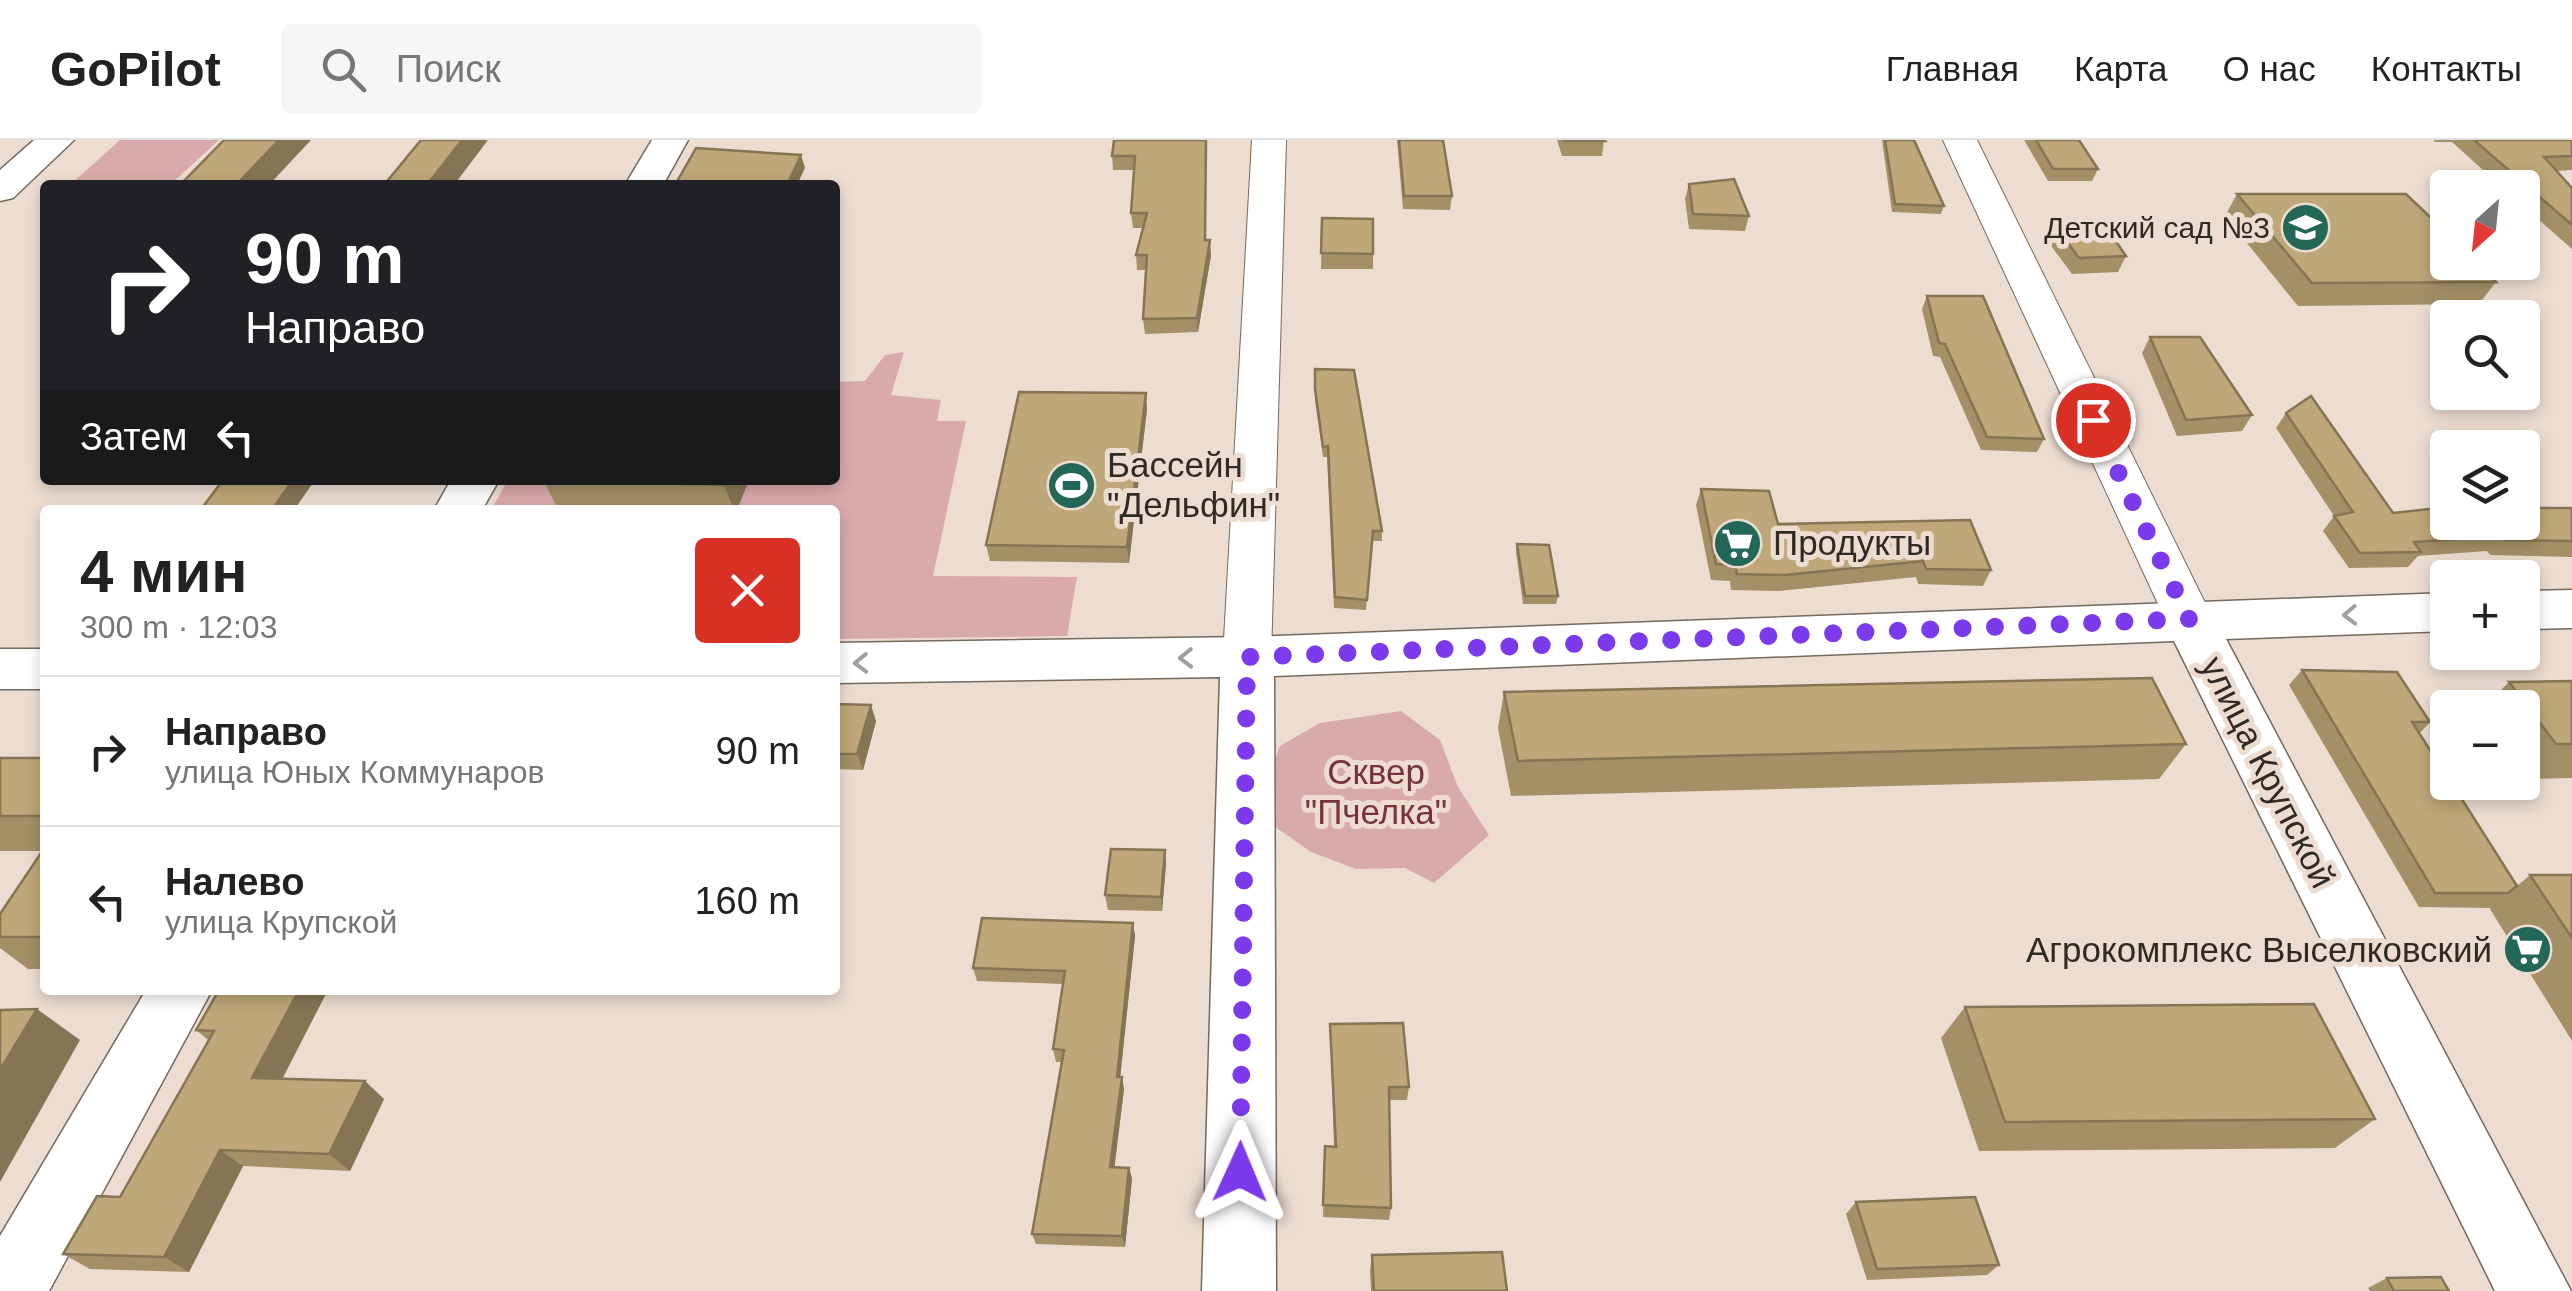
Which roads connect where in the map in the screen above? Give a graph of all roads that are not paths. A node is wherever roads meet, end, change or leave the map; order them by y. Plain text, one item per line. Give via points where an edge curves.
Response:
1 (56, 140) edge
2 (670, 140) edge
3 (1269, 140) edge
4 (1960, 140) edge
5 (647, 180) edge
6 (0, 190) edge
7 (2572, 609) edge
8 (2540, 610) edge
9 (2430, 612) edge
10 (2189, 619) junction
11 (1247, 657) junction
12 (840, 663) edge
13 (0, 669) edge
14 (40, 669) edge
15 (177, 995) edge
16 (9, 1291) edge
17 (1239, 1291) edge
18 (2534, 1291) edge

1 - 6 street
2 - 5 street
3 - 11 street
4 - 10 street, улица Крупской
7 - 8 street
9 -> 10 street
10 - 11 street
10 - 18 street, улица Крупской
11 -> 12 street
11 - 17 street
13 - 14 street
15 - 16 street

